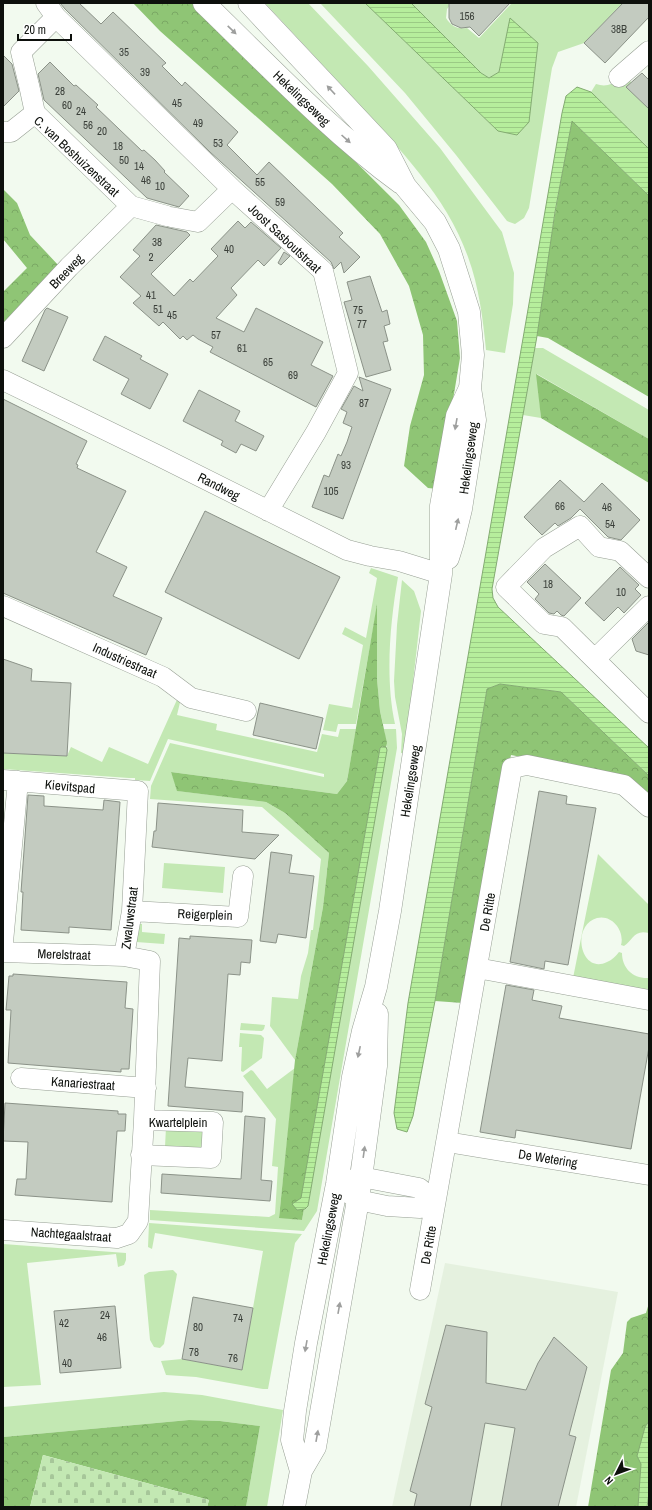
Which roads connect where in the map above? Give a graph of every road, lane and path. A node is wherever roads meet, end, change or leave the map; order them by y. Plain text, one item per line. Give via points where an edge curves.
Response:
1 (204, 3) edge
2 (249, 3) edge
3 (51, 10) edge
4 (649, 51) edge
5 (619, 77) dead end
6 (35, 113) junction
7 (3, 132) edge
8 (405, 186) junction
9 (232, 189) junction
10 (131, 206) junction
11 (3, 338) edge
12 (3, 380) edge
13 (268, 511) junction
14 (441, 574) junction
15 (649, 578) edge
16 (3, 606) edge
17 (649, 606) edge
18 (595, 660) junction
19 (246, 711) dead end
20 (649, 713) edge
21 (10, 781) edge
22 (138, 791) joint
23 (649, 807) edge
24 (243, 876) dead end
25 (132, 911) junction
26 (3, 942) edge
27 (3, 952) edge
28 (124, 956) junction
29 (477, 968) junction
30 (376, 987) junction
31 (649, 1000) edge
32 (21, 1078) dead end
33 (146, 1088) junction
34 (144, 1120) junction
35 (446, 1142) junction
36 (141, 1155) junction
37 (649, 1175) edge
38 (361, 1177) junction
39 (337, 1184) junction
40 (358, 1200) junction
41 (436, 1200) junction
42 (3, 1230) edge
43 (420, 1290) dead end
44 (301, 1471) junction
45 (294, 1507) edge

1 -> 8 street, Hekelingseweg via 318,113 371,161
8 -> 2 street, Hekelingseweg via 386,149
3 - 6 street via 22,52
3 - 9 street, Joost Sasboutstraat
4 - 5 street
6 - 7 street, C. van Boshuizenstraat via 11,132
6 - 10 street, C. van Boshuizenstraat
8 - 14 street, Hekelingseweg via 435,222 449,249 470,319 473,355 470,388 476,420 461,510
9 - 10 street via 198,222
9 - 13 street, Joost Sasboutstraat via 323,271 348,373
10 - 11 street, Breeweg
12 - 13 street, Randweg
13 - 14 street, Randweg via 347,550 399,561
14 - 30 street, Hekelingseweg via 390,911
15 - 18 street via 620,551 599,547 580,526 544,548 506,587 544,624 562,627
16 - 19 street, Industriestraat via 163,677 191,698
17 - 18 street
18 - 20 street
21 - 22 street, Kievitspad
21 - 26 street
22 - 25 street, Zwaluwstraat
23 - 29 street, De Ritte via 624,785 527,765 512,768
24 - 25 street, Reigerplein via 238,917
25 - 28 street, Zwaluwstraat
27 - 28 street, Merelstraat
28 - 33 street, Zwaluwstraat via 150,961
29 - 31 street
29 - 35 street, De Ritte
38 -> 30 street, Hekelingseweg via 376,1066
30 -> 39 street, Hekelingseweg via 353,1077
32 - 33 street, Kanariestraat
33 - 34 street, Zwaluwstraat
34 - 36 street, Kwartelplein
34 - 36 street, Kwartelplein via 213,1122 211,1158
35 - 37 street, De Wetering
35 - 41 street, De Ritte
36 - 42 street, Nachtegaalstraat via 138,1221 129,1234 117,1238
38 - 39 street
38 - 40 street, Hekelingseweg
38 - 41 street via 419,1188
39 - 40 street, De Ritte
39 -> 44 street, Hekelingseweg via 295,1411 292,1440
40 - 41 street, De Ritte via 387,1206 420,1208
44 -> 40 street, Hekelingseweg via 315,1447
41 - 43 street, De Ritte
44 - 45 street, Hekelingseweg

